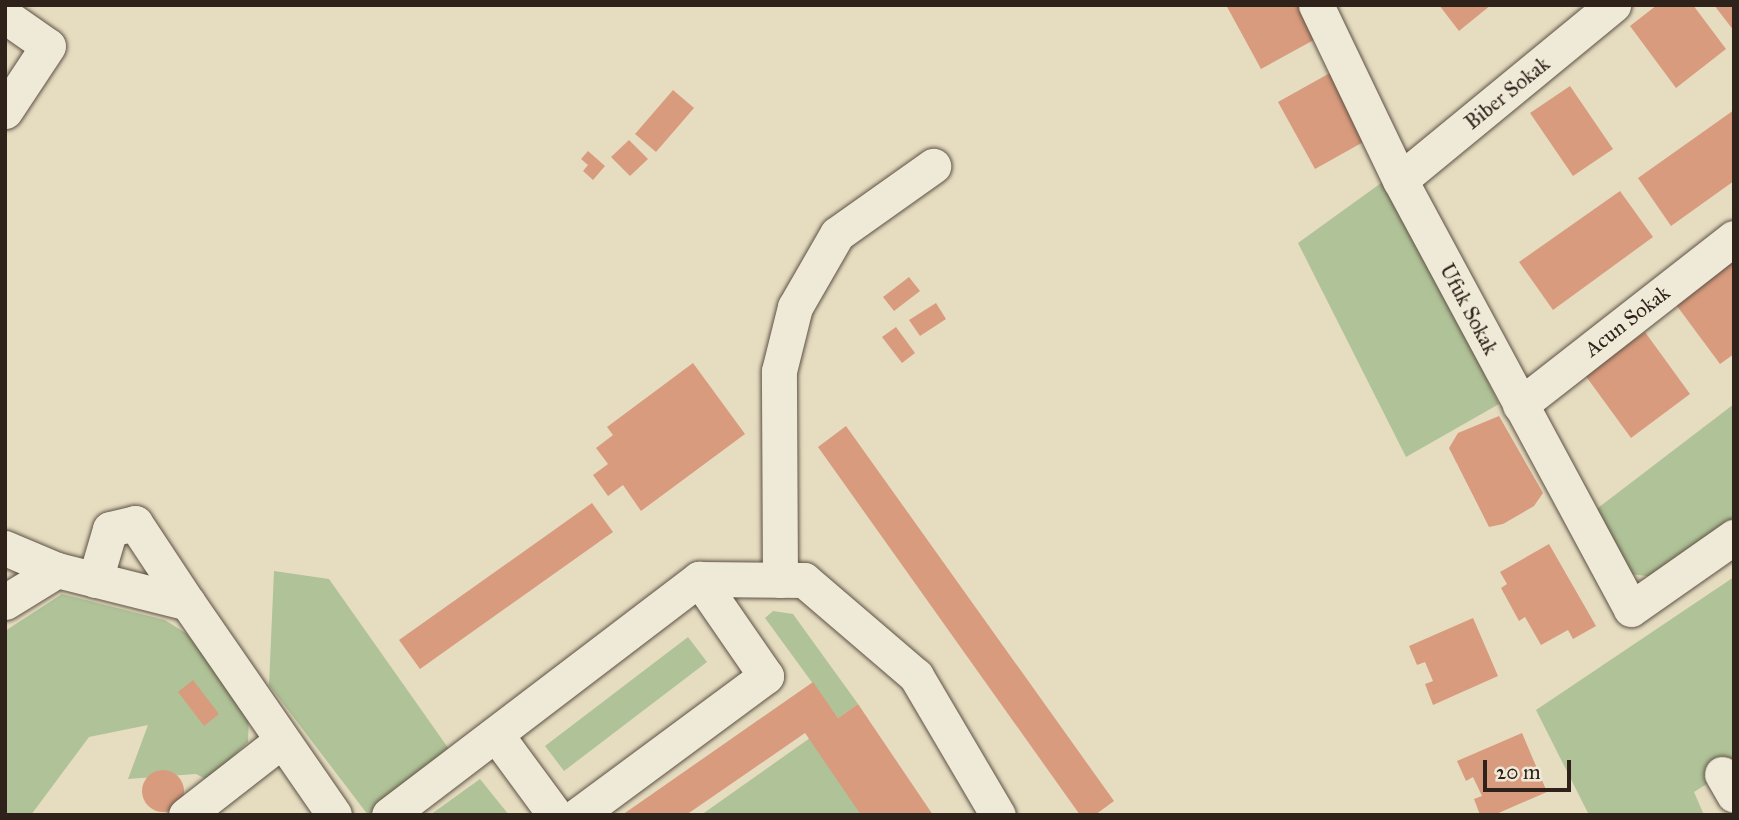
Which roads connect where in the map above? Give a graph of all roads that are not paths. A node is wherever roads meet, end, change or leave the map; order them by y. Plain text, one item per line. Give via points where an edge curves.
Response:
1 (1316, 5) edge
2 (1613, 5) edge
3 (5, 16) edge
4 (5, 111) edge
5 (933, 166) dead end
6 (1401, 180) junction
7 (1734, 238) edge
8 (1520, 405) junction
9 (1734, 537) edge
10 (5, 548) edge
11 (57, 570) junction
12 (699, 579) junction
13 (95, 580) junction
14 (780, 580) junction
15 (5, 602) edge
16 (188, 603) junction
17 (497, 736) junction
18 (281, 741) junction
19 (186, 815) edge
20 (334, 815) edge
21 (389, 815) edge
22 (555, 815) edge
23 (578, 815) edge
24 (998, 815) edge

1 - 6 street, Ufuk Sokak
2 - 6 street, Biber Sokak
3 - 4 street via 48,46
5 - 14 street via 837,234 795,307 779,371
6 - 8 street, Ufuk Sokak
7 - 8 street, Acun Sokak
8 - 9 street, Ufuk Sokak via 1631,609
10 - 11 street
11 - 13 street
11 - 15 street
12 - 14 street
12 - 17 street
12 - 23 street via 766,676
13 - 16 street
13 - 16 street via 110,529 135,523
14 - 24 street via 804,580 916,676
16 - 18 street
17 - 21 street
17 - 22 street
18 - 19 street
18 - 20 street

